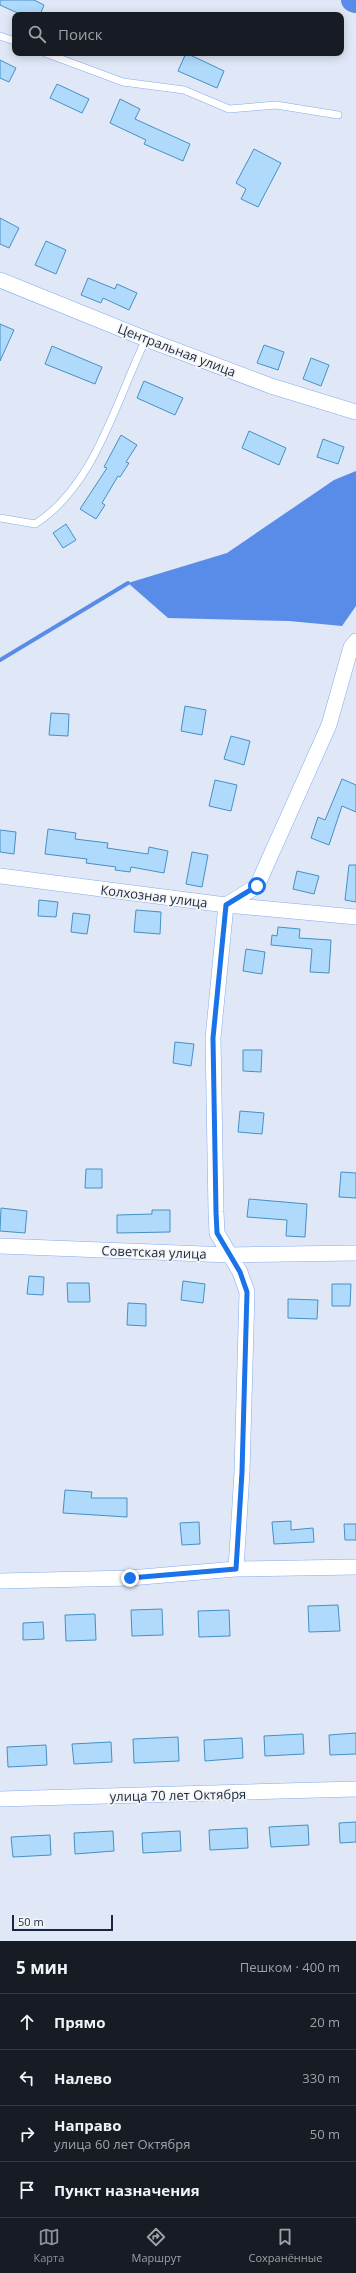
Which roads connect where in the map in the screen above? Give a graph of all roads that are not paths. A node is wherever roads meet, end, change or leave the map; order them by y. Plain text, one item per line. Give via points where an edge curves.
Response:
1 (0, 36) edge
2 (12, 40) edge
3 (53, 56) edge
4 (338, 115) dead end
5 (0, 280) edge
6 (146, 339) junction
7 (356, 412) edge
8 (0, 518) edge
9 (356, 641) edge
10 (0, 876) edge
11 (226, 905) junction
12 (356, 917) edge
13 (0, 1246) edge
14 (356, 1253) edge
15 (230, 1255) junction
16 (356, 1567) edge
17 (236, 1569) junction
18 (0, 1581) edge
19 (356, 1789) edge
20 (0, 1799) edge

1 - 2 lane
3 - 4 lane via 123,82 184,90 229,109 276,105
5 - 6 street, Центральная улица
6 - 7 street, Центральная улица via 271,386
6 - 8 lane via 93,458 66,498 52,513 35,524
9 - 11 street via 351,647 329,725 257,886
10 - 11 street, Колхозная улица
11 - 12 street, Колхозная улица
11 - 15 street via 213,1038 217,1233
13 - 15 street, Советская улица
14 - 15 street, Советская улица
15 - 17 street via 247,1292 242,1472
16 - 17 street
17 - 18 street via 130,1578
19 - 20 street, улица 70 лет Октября

